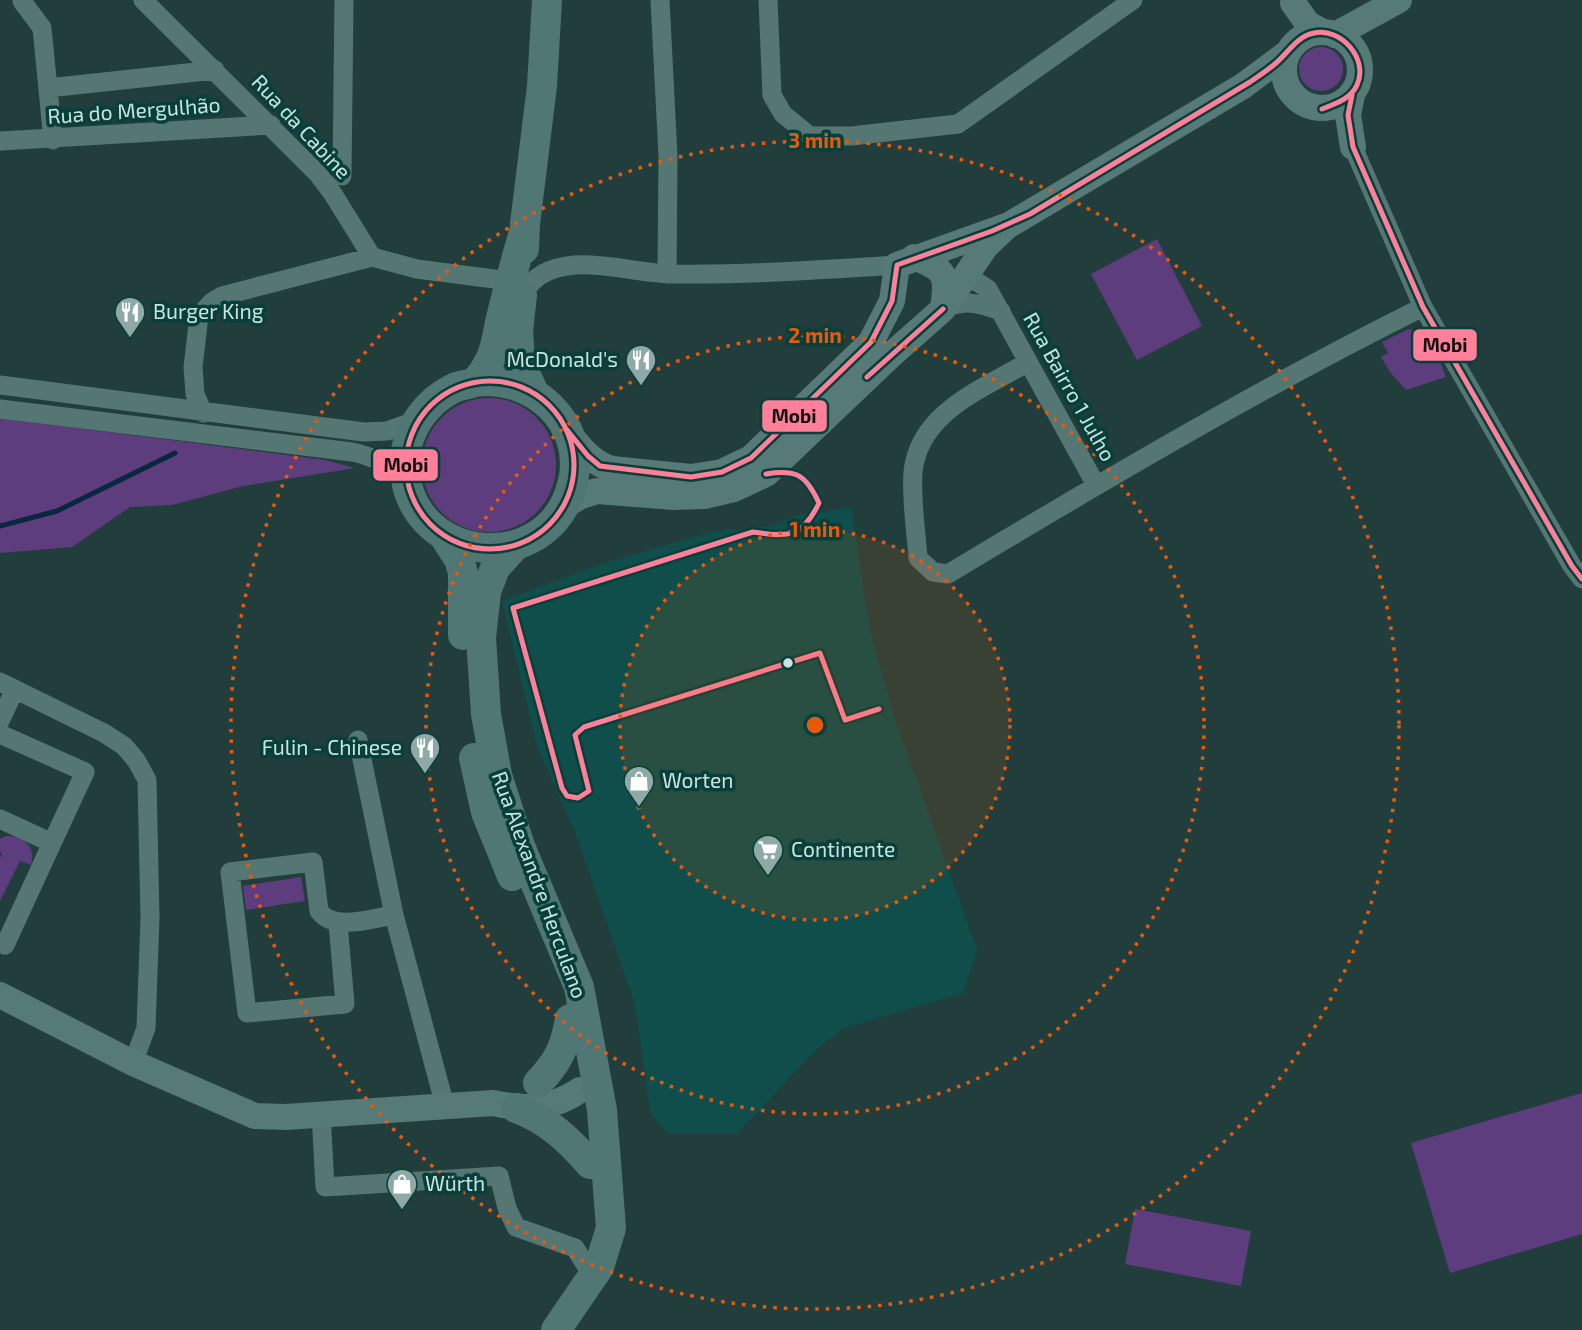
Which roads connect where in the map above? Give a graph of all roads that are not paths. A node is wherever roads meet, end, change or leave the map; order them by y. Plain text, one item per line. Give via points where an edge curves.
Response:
1 (143, 0) edge
2 (547, 0) edge
3 (660, 0) edge
4 (768, 0) edge
5 (1133, 0) edge
6 (22, 1) edge
7 (1293, 1) edge
8 (347, 2) edge
9 (1391, 5) edge
10 (1329, 34) junction
11 (1291, 48) junction
12 (1355, 53) junction
13 (215, 70) junction
14 (1243, 86) junction
15 (48, 88) junction
16 (1291, 92) junction
17 (1352, 95) junction
18 (1322, 109) junction
19 (271, 125) junction
20 (53, 140) junction
21 (0, 141) edge
22 (1353, 147) junction
23 (342, 176) dead end
24 (1009, 225) junction
25 (372, 257) junction
26 (905, 261) junction
27 (667, 274) junction
28 (977, 282) junction
29 (516, 288) junction
30 (1423, 307) junction
31 (943, 309) junction
32 (1001, 311) junction
33 (1028, 362) junction
34 (193, 367) junction
35 (474, 382) junction
36 (0, 385) edge
37 (534, 393) junction
38 (171, 408) junction
39 (0, 409) edge
40 (203, 413) junction
41 (418, 420) junction
42 (567, 430) junction
43 (406, 478) junction
44 (1096, 485) junction
45 (564, 506) junction
46 (444, 536) junction
47 (515, 545) junction
48 (1582, 579) edge
49 (7, 685) edge
50 (0, 721) edge
51 (0, 734) edge
52 (358, 740) dead end
53 (0, 819) edge
54 (52, 843) junction
55 (394, 915) junction
56 (338, 923) junction
57 (0, 942) edge
58 (0, 995) edge
59 (570, 1019) junction
60 (134, 1063) junction
61 (538, 1083) junction
62 (589, 1089) junction
63 (505, 1105) junction
64 (445, 1106) junction
65 (321, 1114) junction
66 (590, 1164) junction
67 (585, 1264) junction
68 (564, 1319) edge

1 - 13 street, Rua da Cabine
2 - 29 main road via 542,86
3 - 27 street via 668,156
4 - 5 street via 772,95 783,114 810,136 958,124
6 - 15 street via 42,28
7 - 10 street via 1308,24
7 - 11 street
8 - 23 street
9 - 10 street
9 - 12 street via 1364,33
10 - 11 street via 1306,35
10 - 12 street via 1341,37
11 - 14 street
11 - 16 street via 1284,77
12 - 17 street via 1360,62 1359,80
13 - 15 street
13 - 19 street, Rua da Cabine
14 - 16 street
14 - 24 street
15 - 20 street
16 - 18 street via 1305,105
17 - 18 street via 1339,105
17 - 22 street via 1348,115
18 - 22 street
19 - 20 street, Rua do Mergulhão
19 - 25 street, Rua da Cabine via 318,174
20 - 21 street, Rua do Mergulhão
22 - 30 street
24 - 26 street
24 - 28 street via 986,246
25 - 29 street
25 - 34 street via 212,302 199,316
26 - 27 street via 761,274
26 - 31 street via 937,266 945,278
26 - 42 street via 871,342 751,458 722,472 691,477 600,466
27 - 29 street via 574,265 542,273
28 - 31 street
28 - 32 street, Rua Bairro 1 Julho
29 - 35 main road via 491,358
29 - 37 main road via 520,362
30 - 44 street
30 - 48 street
31 - 32 street via 974,302
31 - 45 street via 766,474 704,496 597,491
32 - 33 street, Rua Bairro 1 Julho
33 - 44 street, Rua Bairro 1 Julho
33 - 44 street via 945,411 930,429 916,454 913,488 918,558 933,572 948,574
34 - 38 street via 185,392
34 - 40 street via 195,394
35 - 37 main road via 503,382
35 - 41 main road via 443,394
36 - 38 street
37 - 42 main road via 554,410
38 - 40 street
39 - 43 street via 364,454
40 - 41 street via 363,432 387,431
41 - 43 main road via 407,445
42 - 45 main road via 574,472
43 - 46 main road via 419,510
45 - 47 main road via 543,531
46 - 47 main road via 479,548
46 - 59 main road, Rua Alexandre Herculano via 459,559 464,580 469,737 486,812 561,980
47 - 62 main road, Rua Alexandre Herculano via 495,568 486,592 481,638 486,714 497,775 520,846 579,987
49 - 50 street
49 - 60 street via 117,741 147,780 150,918 146,1028
51 - 54 street via 85,772
52 - 55 street
53 - 54 street
54 - 57 street via 5,945
55 - 56 street
55 - 64 street
56 - 56 street via 319,911 313,862 230,872 247,1013 345,1004
58 - 60 street
59 - 61 main road via 566,1042 554,1066
59 - 62 main road, Rua Alexandre Herculano
60 - 65 street via 255,1116
61 - 62 street
61 - 63 street
62 - 63 street via 546,1105
62 - 66 main road, Rua Alexandre Herculano
62 - 68 main road, Rua Alexandre Herculano via 602,1110 611,1228 599,1267
63 - 64 street
63 - 66 main road via 534,1115 559,1131
64 - 65 street
65 - 67 street via 326,1187 499,1177 516,1227 575,1248
66 - 67 main road, Rua Alexandre Herculano via 597,1224
67 - 68 main road, Rua Alexandre Herculano

